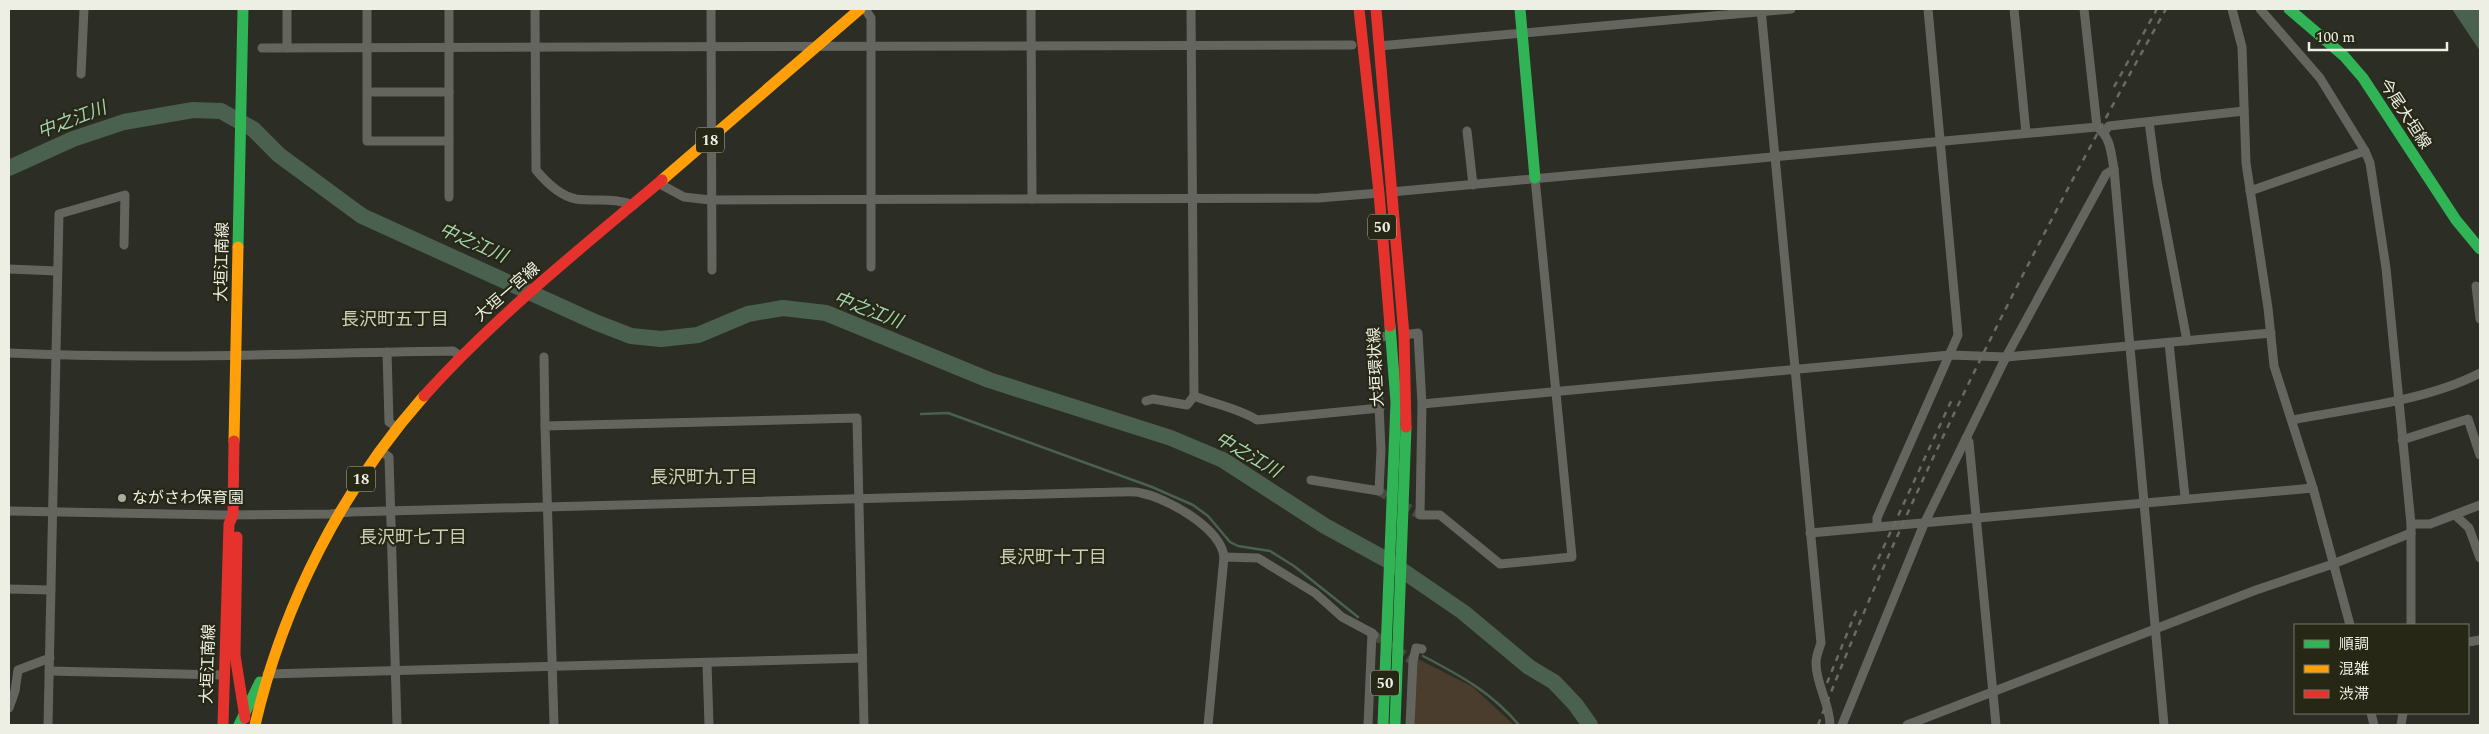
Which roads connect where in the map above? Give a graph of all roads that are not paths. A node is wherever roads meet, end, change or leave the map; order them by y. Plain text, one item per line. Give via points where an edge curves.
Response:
1 (84, 9) edge
2 (243, 9) edge
3 (287, 9) edge
4 (367, 9) edge
5 (449, 9) edge
6 (535, 9) edge
7 (712, 9) edge
8 (860, 9) edge
9 (865, 9) edge
10 (1030, 9) edge
11 (1192, 9) edge
12 (1360, 9) edge
13 (1376, 9) edge
14 (1520, 9) edge
15 (1791, 9) edge
16 (1928, 9) edge
17 (2014, 9) edge
18 (2084, 9) edge
19 (2232, 9) edge
20 (2260, 9) edge
21 (2289, 9) edge
22 (1761, 10) edge
23 (1523, 33) junction
24 (1352, 45) dead end
25 (712, 46) junction
26 (818, 46) junction
27 (1031, 46) junction
28 (1192, 46) junction
29 (1379, 46) junction
30 (449, 47) junction
31 (871, 47) junction
32 (262, 48) dead end
33 (286, 48) junction
34 (367, 48) junction
35 (536, 48) junction
36 (81, 74) dead end
37 (368, 92) junction
38 (450, 92) junction
39 (2244, 111) junction
40 (2149, 122) junction
41 (2100, 129) junction
42 (1467, 131) dead end
43 (2026, 133) junction
44 (449, 140) junction
45 (711, 140) junction
46 (1940, 141) junction
47 (2366, 151) junction
48 (1774, 156) junction
49 (2114, 169) junction
50 (1535, 178) junction
51 (658, 183) junction
52 (1473, 185) junction
53 (2250, 191) junction
54 (1385, 192) junction
55 (449, 197) dead end
56 (1032, 198) junction
57 (1192, 198) junction
58 (710, 200) junction
59 (871, 200) junction
60 (634, 205) junction
61 (124, 245) dead end
62 (2480, 249) edge
63 (871, 267) dead end
64 (9, 269) edge
65 (57, 270) junction
66 (712, 270) dead end
67 (2476, 286) dead end
68 (2480, 319) edge
69 (2271, 333) junction
70 (1404, 335) junction
71 (1392, 336) junction
72 (2187, 341) junction
73 (2169, 342) junction
74 (2129, 346) junction
75 (387, 352) junction
76 (9, 353) edge
77 (1950, 355) junction
78 (55, 356) junction
79 (236, 356) junction
80 (460, 356) junction
81 (544, 357) dead end
82 (2006, 357) junction
83 (1795, 369) junction
84 (2480, 373) edge
85 (1556, 390) junction
86 (1194, 396) junction
87 (2398, 399) junction
88 (1146, 401) dead end
89 (1422, 404) junction
90 (1380, 408) junction
91 (2292, 420) junction
92 (546, 426) junction
93 (397, 428) junction
94 (1966, 438) junction
95 (2402, 440) junction
96 (1401, 446) junction
97 (381, 451) junction
98 (2480, 455) edge
99 (1311, 480) dead end
100 (2313, 488) junction
101 (2185, 498) junction
102 (859, 499) junction
103 (2144, 502) junction
104 (2480, 505) edge
105 (548, 508) junction
106 (9, 511) edge
107 (53, 512) junction
108 (391, 512) junction
109 (340, 513) junction
110 (233, 515) junction
111 (2455, 515) junction
112 (1977, 518) junction
113 (1924, 524) junction
114 (1877, 526) junction
115 (2411, 528) junction
116 (1810, 534) junction
117 (1224, 557) junction
118 (2480, 558) edge
119 (2334, 564) junction
120 (9, 589) edge
121 (51, 590) junction
122 (2350, 624) edge
123 (2411, 624) edge
124 (2154, 629) junction
125 (1422, 649) dead end
126 (50, 658) junction
127 (862, 658) junction
128 (707, 663) junction
129 (552, 667) junction
130 (49, 671) junction
131 (395, 671) junction
132 (266, 674) junction
133 (224, 675) junction
134 (1992, 692) junction
135 (9, 708) edge
136 (245, 713) junction
137 (48, 725) edge
138 (223, 725) edge
139 (239, 725) edge
140 (246, 725) edge
141 (255, 725) edge
142 (397, 725) edge
143 (554, 725) edge
144 (709, 725) edge
145 (864, 725) edge
146 (1208, 725) edge
147 (1368, 725) edge
148 (1383, 725) edge
149 (1395, 725) edge
150 (1410, 725) edge
151 (1830, 725) edge
152 (1842, 725) edge
153 (1907, 725) edge
154 (1996, 725) edge
155 (2164, 725) edge

1 - 36 street
2 - 79 main road, 大垣江南線
3 - 33 street
4 - 34 street
5 - 30 street
6 - 35 street
7 - 25 street
8 - 26 main road, 大垣一宮線 / 18
9 - 31 street via 871,18
10 - 27 street
11 - 28 street
12 - 54 main road, 大垣環状線 / 50
13 - 29 main road, 大垣環状線 / 50
14 - 23 main road
15 - 22 street
16 - 46 street
17 - 43 street
18 - 41 street
19 - 39 street via 2242,47
20 - 47 street via 2320,78
21 - 62 main road, 今尾大垣線 via 2344,56 2363,78 2456,220
22 - 23 street
22 - 48 street
23 - 29 street
23 - 50 main road
24 - 28 street
25 - 26 street
25 - 35 street
25 - 45 street
26 - 31 street
26 - 45 main road, 大垣一宮線 / 18
27 - 28 street
27 - 31 street
27 - 56 street
28 - 57 street
29 - 54 main road, 大垣環状線 / 50
30 - 34 street
30 - 35 street
30 - 38 street
31 - 59 street
32 - 33 street
33 - 34 street
34 - 37 street
35 - 60 street via 536,170 562,193 576,199 620,200
37 - 38 street
37 - 44 street via 368,141
38 - 44 street
39 - 40 street
39 - 53 street
40 - 41 street
40 - 72 street
41 - 43 street
41 - 49 street via 2109,142
42 - 52 street
43 - 46 street
44 - 55 street
45 - 51 main road, 大垣一宮線 / 18
45 - 58 street
46 - 48 street
46 - 77 street via 1958,335
47 - 53 street
47 - 87 street via 2386,268
48 - 50 street
48 - 83 street
49 - 74 street
49 - 82 street via 2106,174
50 - 52 street
50 - 85 street
51 - 58 street via 684,197
51 - 60 main road, 大垣一宮線 / 18
52 - 54 street
53 - 69 street
54 - 57 street via 1319,198
54 - 70 main road, 大垣環状線 / 50
54 - 71 main road, 大垣環状線 / 50
56 - 57 street
56 - 59 street
57 - 86 street
58 - 59 street
58 - 66 street
59 - 63 street
60 - 80 main road, 大垣一宮線 / 18
61 - 65 street via 125,195 59,214
64 - 65 street
65 - 78 street
67 - 68 street
69 - 72 street
69 - 91 street via 2274,366
70 - 89 street via 1418,333
70 - 96 main road, 大垣環状線 / 50
71 - 90 street via 1376,337
71 - 96 main road, 大垣環状線 / 50
72 - 73 street
73 - 74 street
73 - 101 street
74 - 82 street
74 - 103 street
75 - 79 street
75 - 80 street via 453,351
75 - 93 street via 389,422
76 - 78 street
77 - 82 street
77 - 83 street
77 - 114 street via 1877,518
78 - 79 street
78 - 107 street
79 - 110 main road, 大垣江南線
80 - 93 main road, 大垣一宮線 / 18
81 - 92 street
82 - 94 street
83 - 85 street
83 - 116 street
84 - 87 street via 2462,382
85 - 89 street
85 - 89 street via 1572,557 1500,564 1440,515 1420,515
86 - 88 street via 1187,405 1154,399
86 - 90 street via 1257,420
87 - 91 street
87 - 95 street
90 - 99 street via 1379,490
91 - 100 street
92 - 102 street via 857,418
92 - 105 street
93 - 97 main road, 大垣一宮線 / 18
94 - 112 street
94 - 113 street
95 - 98 street via 2468,419
95 - 115 street
96 - 148 main road, 大垣環状線 / 50
96 - 149 main road, 大垣環状線 / 50
97 - 108 street via 389,457
97 - 109 main road, 大垣一宮線 / 18
100 - 101 street
100 - 119 street
101 - 103 street
102 - 105 street
102 - 117 street via 1141,493 1180,508 1205,527 1223,548
102 - 127 street
103 - 112 street
103 - 124 street
104 - 111 street
105 - 108 street
105 - 129 street
106 - 107 street
107 - 110 street
107 - 121 street
108 - 109 street
108 - 131 street
109 - 110 street
109 - 132 main road, 大垣一宮線 / 18 via 302,584
110 - 133 main road, 大垣江南線 via 229,524
110 - 136 main road, 大垣江南線 via 238,524 235,656
111 - 115 street
111 - 118 street via 2469,528
112 - 113 street
112 - 134 street
113 - 114 street
113 - 152 street
114 - 116 street
115 - 119 street
115 - 123 street
116 - 151 street via 1821,643 1816,662
117 - 146 street
117 - 147 street via 1258,558 1315,593 1342,617 1373,634
119 - 122 street
119 - 124 street
120 - 121 street
121 - 126 street
124 - 134 street
124 - 155 street
125 - 150 street via 1416,648 1413,661
126 - 130 street
126 - 135 street via 18,670
127 - 128 street
127 - 145 street
128 - 129 street
128 - 144 street
129 - 131 street
129 - 143 street
130 - 133 street
130 - 137 street
131 - 132 street
131 - 142 street
132 - 136 main road, 大垣一宮線 / 18
132 - 141 main road, 大垣一宮線 / 18
133 - 138 main road, 大垣江南線
134 - 153 street
134 - 154 street
136 - 139 main road, 大垣一宮線 / 18
136 - 140 main road, 大垣江南線

